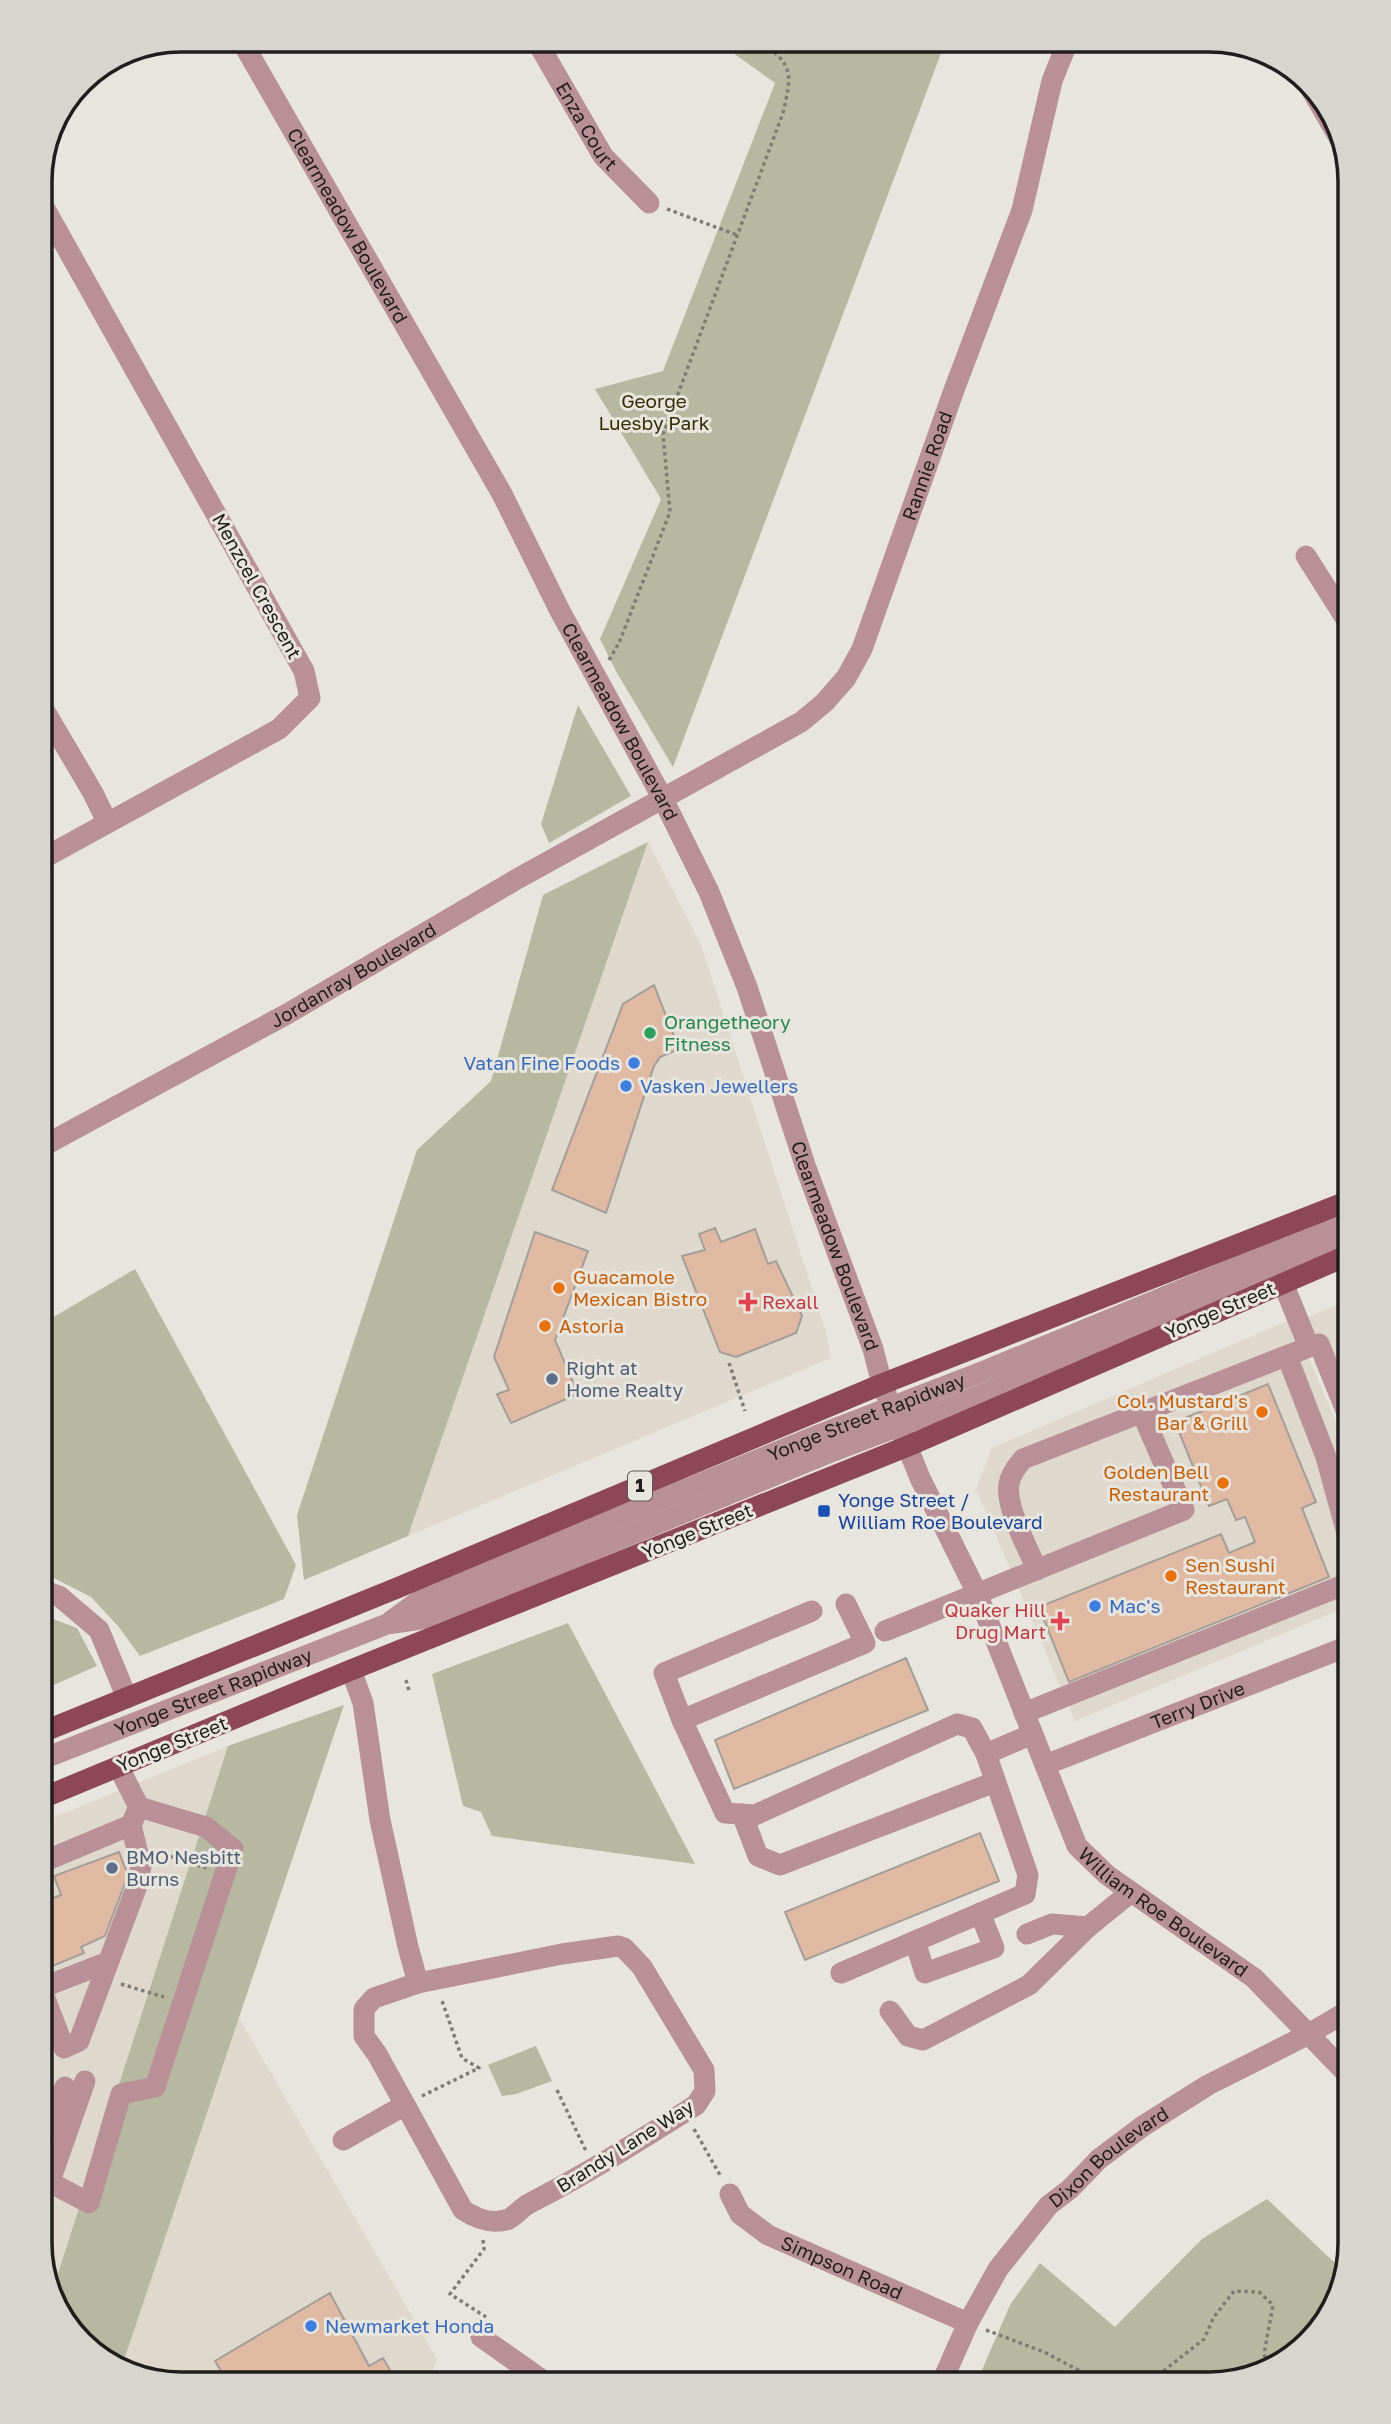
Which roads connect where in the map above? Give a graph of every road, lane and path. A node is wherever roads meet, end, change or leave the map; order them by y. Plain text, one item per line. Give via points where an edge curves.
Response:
1 (248, 52) edge
2 (543, 52) edge
3 (776, 53) edge
4 (1063, 53) edge
5 (649, 203) joint
6 (53, 223) edge
7 (737, 235) junction
8 (1306, 556) dead end
9 (1338, 606) edge
10 (597, 680) junction
11 (53, 724) edge
12 (663, 799) junction
13 (107, 822) junction
14 (53, 853) edge
15 (53, 1141) edge
16 (1338, 1205) edge
17 (1338, 1225) edge
18 (1338, 1244) edge
19 (1338, 1260) edge
20 (1283, 1283) junction
21 (1318, 1344) dead end
22 (1287, 1356) junction
23 (729, 1363) dead end
24 (883, 1384) junction
25 (1338, 1392) edge
26 (744, 1411) dead end
27 (1142, 1413) junction
28 (896, 1416) junction
29 (908, 1446) junction
30 (1338, 1501) edge
31 (1037, 1570) junction
32 (1338, 1587) edge
33 (976, 1593) junction
34 (52, 1594) edge
35 (846, 1604) dead end
36 (812, 1611) dead end
37 (885, 1631) dead end
38 (1338, 1650) edge
39 (351, 1670) junction
40 (406, 1680) dead end
41 (409, 1691) dead end
42 (127, 1698) junction
43 (1024, 1713) junction
44 (682, 1720) junction
45 (52, 1728) edge
46 (1032, 1734) junction
47 (986, 1754) junction
48 (52, 1755) edge
49 (1045, 1765) junction
50 (118, 1766) junction
51 (995, 1782) junction
52 (52, 1794) edge
53 (742, 1814) junction
54 (135, 1826) junction
55 (52, 1858) edge
56 (225, 1874) junction
57 (1131, 1892) junction
58 (980, 1913) junction
59 (1088, 1927) junction
60 (1027, 1934) dead end
61 (915, 1941) junction
62 (105, 1970) joint
63 (841, 1973) dead end
64 (426, 1981) junction
65 (183, 2003) junction
66 (890, 2011) dead end
67 (1338, 2017) edge
68 (1307, 2035) junction
69 (1338, 2065) edge
70 (557, 2090) dead end
71 (405, 2105) junction
72 (685, 2112) junction
73 (52, 2123) edge
74 (344, 2140) dead end
75 (52, 2157) edge
76 (594, 2167) junction
77 (52, 2184) edge
78 (730, 2194) joint
79 (483, 2221) junction
80 (968, 2323) junction
81 (481, 2337) joint
82 (1266, 2359) edge
83 (530, 2371) edge
84 (946, 2372) edge
85 (1082, 2372) edge
86 (1162, 2372) edge

1 - 10 street, Clearmeadow Boulevard via 502,494
2 - 5 street, Enza Court via 603,156
3 - 7 path via 791,80
4 - 12 street, Rannie Road via 1052,81 1022,210 862,649 846,678 801,722
5 - 7 path
6 - 13 street, Menzcel Crescent via 304,671 310,698 279,729
7 - 10 path via 663,434 670,512 619,643
8 - 9 street
10 - 12 street, Clearmeadow Boulevard
11 - 13 street
12 - 15 street, Jordanray Boulevard via 287,1014
12 - 24 street, Clearmeadow Boulevard via 709,892 747,988
13 - 14 street, Menzcel Crescent
16 - 24 main road, 1
17 - 28 street, Yonge Street Rapidway via 987,1370
18 - 28 street, Yonge Street Rapidway via 991,1391
19 - 20 main road, Yonge Street
20 - 22 street via 1309,1348
20 - 29 main road, Yonge Street
21 - 25 street
22 - 27 street
22 - 30 street
23 - 26 path
24 - 28 street, Clearmeadow Boulevard
24 - 42 main road, 1
27 - 31 street via 1023,1459 1015,1468 1009,1501
27 - 31 street via 1184,1510
28 - 29 street, Clearmeadow Boulevard
28 - 48 street, Yonge Street Rapidway via 614,1518 420,1600 387,1624
29 - 33 street, William Roe Boulevard
29 - 39 main road, Yonge Street
31 - 33 street
32 - 43 street
33 - 37 street
33 - 43 street, William Roe Boulevard
34 - 42 street via 99,1630
35 - 44 street via 865,1643
36 - 44 street via 664,1673
38 - 49 street, Terry Drive
39 - 50 main road, Yonge Street
39 - 64 street via 363,1703 380,1820 408,1947
40 - 41 path
42 - 45 main road, 1
43 - 46 street, William Roe Boulevard
44 - 53 street via 724,1813
46 - 47 street
46 - 49 street, William Roe Boulevard
47 - 51 street
47 - 53 street via 972,1728 957,1724 755,1815
49 - 57 street, William Roe Boulevard via 1077,1846
50 - 52 main road, Yonge Street
50 - 54 street
51 - 53 street via 780,1865 758,1856
51 - 58 street via 1028,1875 1025,1894
54 - 55 street
54 - 56 path
54 - 56 street via 206,1827 233,1849
54 - 62 street via 141,1866 138,1883
56 - 65 street
57 - 59 street
57 - 68 street, William Roe Boulevard via 1254,1978
58 - 61 street
58 - 61 street via 994,1948 925,1973
59 - 60 street via 1052,1924
59 - 66 street via 1029,1985 923,2040 908,2036
61 - 63 street
62 - 65 path
64 - 71 street, Brandy Lane Way via 374,1998 364,2009 364,2036
64 - 71 path via 462,2058 479,2068
64 - 72 street, Brandy Lane Way via 562,1954 624,1948 642,1967 704,2070 705,2091
65 - 77 street via 155,2087 121,2094 89,2203
67 - 68 street, Dixon Boulevard
68 - 69 street, William Roe Boulevard
68 - 80 street, Dixon Boulevard via 1208,2085 1099,2159 1030,2227 998,2269
70 - 76 path
71 - 74 street
71 - 79 street, Brandy Lane Way via 463,2210
72 - 76 street, Brandy Lane Way
72 - 78 path
73 - 75 street via 75,2084
76 - 79 street, Brandy Lane Way via 509,2218
78 - 80 street, Simpson Road via 740,2214 768,2235
79 - 81 path via 484,2249 450,2294 488,2318
80 - 84 street, Dixon Boulevard
80 - 85 path
81 - 83 street
82 - 86 path via 1273,2305 1259,2292 1234,2291 1204,2339

